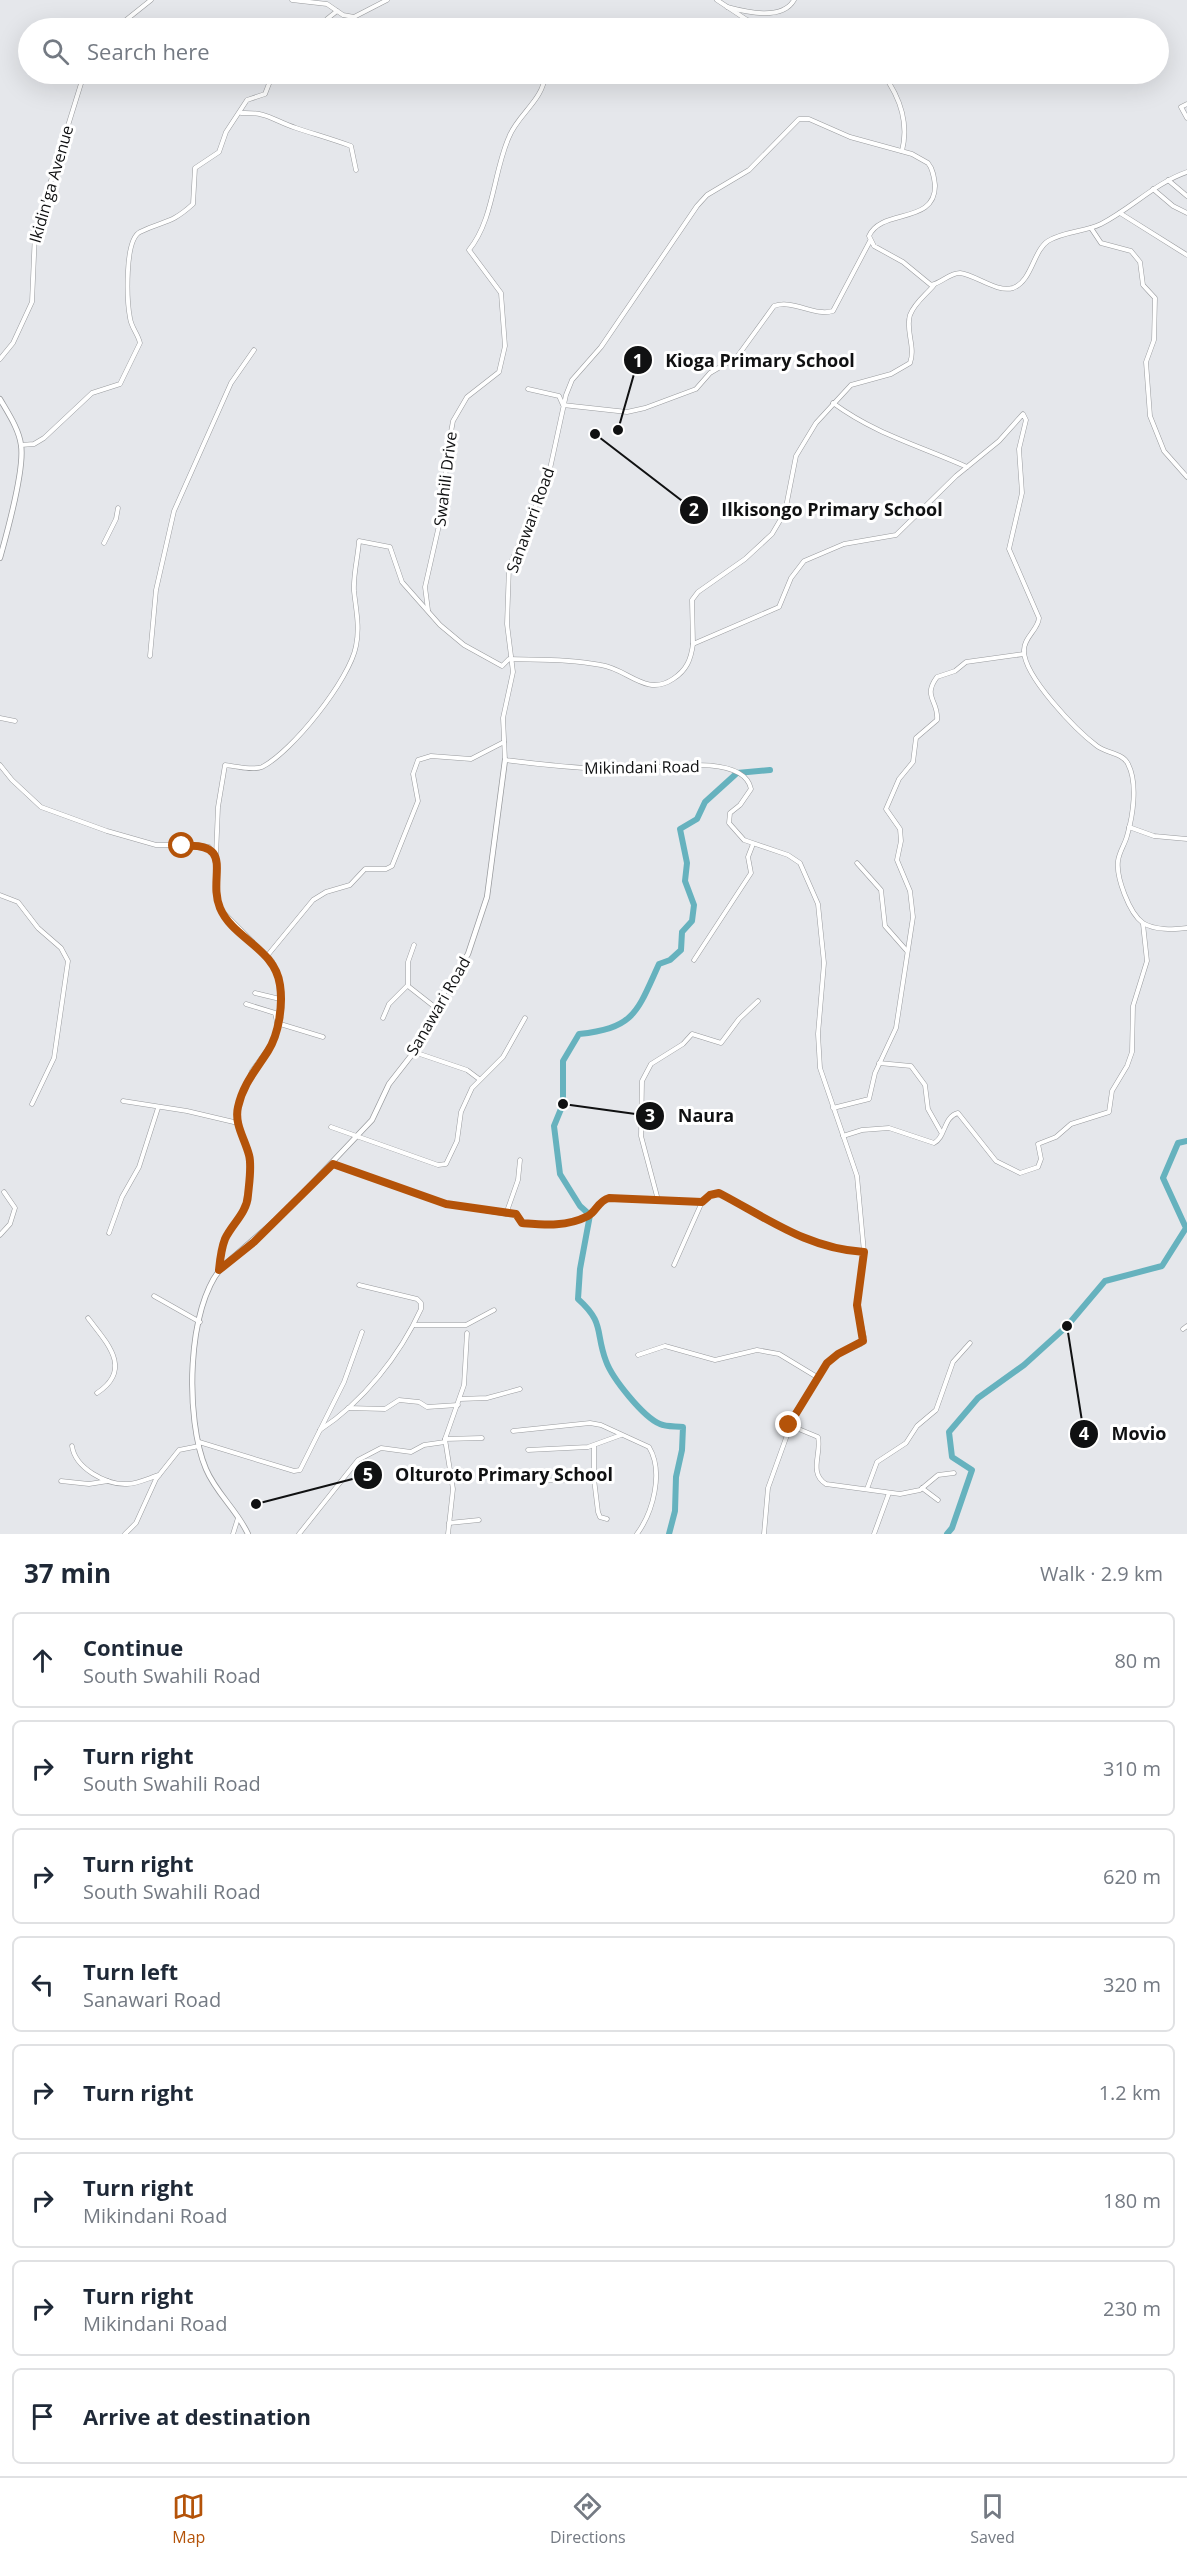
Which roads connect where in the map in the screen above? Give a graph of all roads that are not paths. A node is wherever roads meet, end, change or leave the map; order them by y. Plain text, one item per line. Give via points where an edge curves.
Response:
1 (152, 0) edge
2 (292, 0) edge
3 (387, 0) edge
4 (717, 0) edge
5 (794, 0) edge
6 (727, 7) junction
7 (337, 11) junction
8 (129, 18) edge
9 (328, 18) edge
10 (744, 18) edge
11 (81, 84) edge
12 (269, 84) edge
13 (543, 84) edge
14 (888, 84) edge
15 (1187, 104) edge
16 (241, 113) junction
17 (1187, 118) edge
18 (902, 151) junction
19 (356, 171) dead end
20 (1187, 172) edge
21 (1168, 180) junction
22 (1153, 189) junction
23 (1187, 196) edge
24 (1120, 213) junction
25 (1187, 213) edge
26 (1091, 228) junction
27 (870, 241) junction
28 (1187, 255) edge
29 (934, 285) junction
30 (254, 350) dead end
31 (0, 359) edge
32 (528, 389) dead end
33 (0, 399) edge
34 (833, 403) junction
35 (563, 405) junction
36 (21, 445) junction
37 (967, 467) junction
38 (1187, 477) edge
39 (118, 508) dead end
40 (104, 543) dead end
41 (0, 558) edge
42 (428, 610) junction
43 (693, 644) junction
44 (1024, 654) junction
45 (150, 656) dead end
46 (509, 659) junction
47 (0, 718) edge
48 (15, 721) dead end
49 (504, 742) junction
50 (506, 760) junction
51 (0, 765) edge
52 (1129, 827) junction
53 (1187, 839) edge
54 (753, 844) junction
55 (216, 856) junction
56 (856, 863) dead end
57 (0, 895) edge
58 (1143, 923) junction
59 (1187, 928) edge
60 (414, 945) dead end
61 (907, 951) junction
62 (267, 956) junction
63 (694, 960) dead end
64 (408, 986) junction
65 (255, 993) dead end
66 (280, 999) junction
67 (758, 1001) dead end
68 (246, 1004) dead end
69 (436, 1008) junction
70 (383, 1017) dead end
71 (525, 1018) dead end
72 (277, 1023) junction
73 (323, 1036) dead end
74 (414, 1052) junction
75 (879, 1063) junction
76 (479, 1079) junction
77 (123, 1101) dead end
78 (32, 1104) dead end
79 (158, 1108) junction
80 (833, 1108) junction
81 (238, 1124) junction
82 (331, 1127) dead end
83 (942, 1133) junction
84 (843, 1136) junction
85 (357, 1137) junction
86 (520, 1160) dead end
87 (333, 1164) junction
88 (4, 1192) dead end
89 (658, 1200) junction
90 (702, 1202) junction
91 (506, 1214) junction
92 (109, 1233) dead end
93 (0, 1235) edge
94 (864, 1252) junction
95 (674, 1265) dead end
96 (219, 1270) junction
97 (359, 1285) dead end
98 (154, 1296) dead end
99 (494, 1310) dead end
100 (88, 1318) dead end
101 (200, 1322) junction
102 (414, 1325) junction
103 (362, 1332) dead end
104 (467, 1333) dead end
105 (970, 1343) dead end
106 (638, 1355) dead end
107 (817, 1377) junction
108 (520, 1389) dead end
109 (97, 1393) dead end
110 (460, 1399) junction
111 (458, 1405) junction
112 (348, 1408) junction
113 (789, 1425) junction
114 (320, 1431) junction
115 (513, 1431) dead end
116 (621, 1435) junction
117 (482, 1438) dead end
118 (445, 1440) junction
119 (199, 1444) junction
120 (72, 1446) dead end
121 (594, 1446) junction
122 (528, 1450) dead end
123 (954, 1473) dead end
124 (160, 1475) junction
125 (594, 1479) junction
126 (61, 1481) dead end
127 (109, 1481) junction
128 (528, 1481) dead end
129 (922, 1488) junction
130 (867, 1489) junction
131 (889, 1493) junction
132 (938, 1500) dead end
133 (238, 1517) junction
134 (607, 1519) dead end
135 (479, 1520) dead end
136 (449, 1523) junction
137 (125, 1534) edge
138 (233, 1534) edge
139 (248, 1534) edge
140 (299, 1534) edge
141 (448, 1534) edge
142 (637, 1534) edge
143 (764, 1534) edge
144 (874, 1534) edge

1 - 8 street
2 - 7 street via 322,3
3 - 7 street via 358,16
4 - 6 street
5 - 6 street via 789,7 775,12
6 - 10 street
7 - 9 street
11 - 31 street, Ikidin'ga Avenue via 34,232 32,302 13,343
12 - 16 street via 265,94 247,100
13 - 42 street, Swahili Drive via 509,136 482,230 469,250 501,293 505,346 499,372 467,397 453,421 445,499 425,587
14 - 18 street via 901,107
15 - 17 street via 1181,107
16 - 19 street via 264,113 351,146
16 - 36 street via 226,132 219,152 194,169 193,204 176,219 140,232 134,239 128,273 129,310 140,344 124,380 114,388 88,395 41,441
18 - 27 street, Sanawari Road via 923,159 931,168 933,197 926,208 878,226 871,232
18 - 35 street, Sanawari Road via 809,119 794,123 749,170 707,195 697,206 601,347 572,380
20 - 21 street
21 - 22 street
21 - 23 street
22 - 24 street
22 - 25 street
24 - 26 street
24 - 28 street
26 - 29 street via 1046,243 1021,283 1013,288 958,273
26 - 38 street via 1101,243 1128,249 1135,255 1140,262 1143,285 1155,298 1154,340 1146,362 1150,416 1164,451
27 - 29 street
27 - 35 street via 833,311 774,306 737,357 710,373 696,389 627,412
29 - 34 street via 910,315 910,363 891,374 853,383
30 - 45 street via 231,382 174,511 156,590
32 - 35 street via 559,396
33 - 36 street
34 - 37 street via 886,436
34 - 43 street via 799,450 784,516 772,534 692,600
35 - 46 street, Sanawari Road via 549,478 509,567
36 - 41 street via 19,473
37 - 43 street via 896,534 851,542 814,555 790,578 779,607
37 - 44 street via 1025,414 1019,449 1022,493 1009,549 1039,618 1025,643
39 - 40 street
42 - 46 street via 464,645 502,666
42 - 55 street via 402,582 390,548 359,541 354,590 358,612 356,647 334,690 296,740 260,768 225,765
43 - 46 street via 687,666 668,683 653,686 609,666 575,660
44 - 52 street via 1031,671 1061,713 1097,746 1122,757 1129,765
44 - 61 street via 966,662 955,671 937,676 932,686 930,696 938,713 936,721 916,738 913,762 898,779 886,809 900,829 898,863 912,899
46 - 49 street, Sanawari Road via 513,672 503,718
47 - 48 street
49 - 50 street, Sanawari Road
49 - 62 street via 471,759 431,756 418,760 413,770 418,801 392,866 365,869 348,886 317,897
50 - 54 street, Mikindani Road via 620,770 687,764 735,772 747,779 751,789 730,813 729,823
50 - 69 street, Sanawari Road via 487,897 468,954
51 - 55 street via 41,807 156,846 198,845 209,848
52 - 53 street via 1154,836
52 - 58 street via 1118,860 1118,877
54 - 63 street via 748,857 750,876
54 - 80 street, Mikindani Road via 800,863 818,904 824,963 820,1068
55 - 62 street via 221,910
56 - 61 street via 880,890 885,926
57 - 78 street via 18,902 61,948 68,961 54,1058
58 - 59 street
58 - 83 street via 1147,961 1132,1006 1132,1052 1114,1086 1108,1114 1071,1124 1056,1137 1038,1144 1041,1164 1020,1173 996,1161 958,1113 949,1118
60 - 64 street via 408,962
61 - 75 street via 896,1028
62 - 66 street via 280,985
64 - 69 street
64 - 70 street via 389,1004
65 - 66 street
66 - 72 street
67 - 89 street via 739,1018 721,1043 692,1034 651,1064 643,1078 640,1129
68 - 72 street via 275,1013
69 - 74 street, Sanawari Road
71 - 76 street via 503,1057
72 - 73 street
72 - 81 street via 267,1052 243,1091 237,1109
74 - 76 street via 467,1070
74 - 85 street, Sanawari Road
75 - 80 street via 868,1100
75 - 83 street via 911,1066 925,1085 928,1109
76 - 85 street via 460,1112 457,1141 446,1164 438,1165
77 - 79 street
79 - 81 street
79 - 92 street via 139,1167 122,1197
80 - 84 street, Mikindani Road
81 - 96 street via 250,1159 248,1196 246,1207 225,1239
82 - 85 street
83 - 84 street via 940,1139 931,1143 889,1128
84 - 94 street, Mikindani Road via 857,1176
85 - 87 street, Sanawari Road
86 - 91 street via 518,1180
87 - 91 street via 446,1204
87 - 96 street, Sanawari Road via 254,1242
88 - 93 street via 15,1208 10,1224
89 - 90 street
89 - 91 street via 609,1198 598,1203 590,1215 566,1225 522,1223 518,1215
90 - 94 street via 719,1193 802,1239 838,1250
90 - 95 street
94 - 107 street, Mikindani Road via 857,1305 863,1341 831,1358
96 - 101 street, Sanawari Road via 207,1291
97 - 102 street via 420,1301
98 - 101 street
99 - 102 street via 466,1325
100 - 109 street via 111,1347 115,1362 110,1381
101 - 119 street, Sanawari Road via 191,1393
102 - 112 street via 372,1383
103 - 114 street
104 - 110 street
105 - 130 street via 953,1362 936,1410 917,1426 906,1443 877,1462
106 - 107 street via 664,1346 715,1360 757,1350 779,1354
107 - 113 street, Mikindani Road
108 - 110 street via 487,1398
110 - 111 street
111 - 112 street via 427,1407 399,1400 385,1409
111 - 118 street
112 - 114 street
113 - 130 street via 818,1437 816,1465 823,1482
113 - 143 street, Mikindani Road via 768,1488
114 - 119 street via 298,1470
115 - 116 street via 590,1423
116 - 121 street
116 - 142 street via 644,1444 652,1456 654,1493 649,1514
117 - 118 street
118 - 136 street via 453,1489
118 - 140 street via 411,1452 381,1448 358,1460
119 - 124 street via 180,1449
119 - 133 street, Sanawari Road via 208,1473
120 - 127 street via 83,1466
121 - 122 street
121 - 125 street
123 - 129 street via 934,1476
124 - 127 street via 130,1484
124 - 137 street via 136,1523
125 - 128 street
125 - 134 street via 600,1516
126 - 127 street
129 - 131 street
129 - 132 street
130 - 131 street
131 - 144 street
133 - 138 street
133 - 139 street, Sanawari Road
135 - 136 street
136 - 141 street

